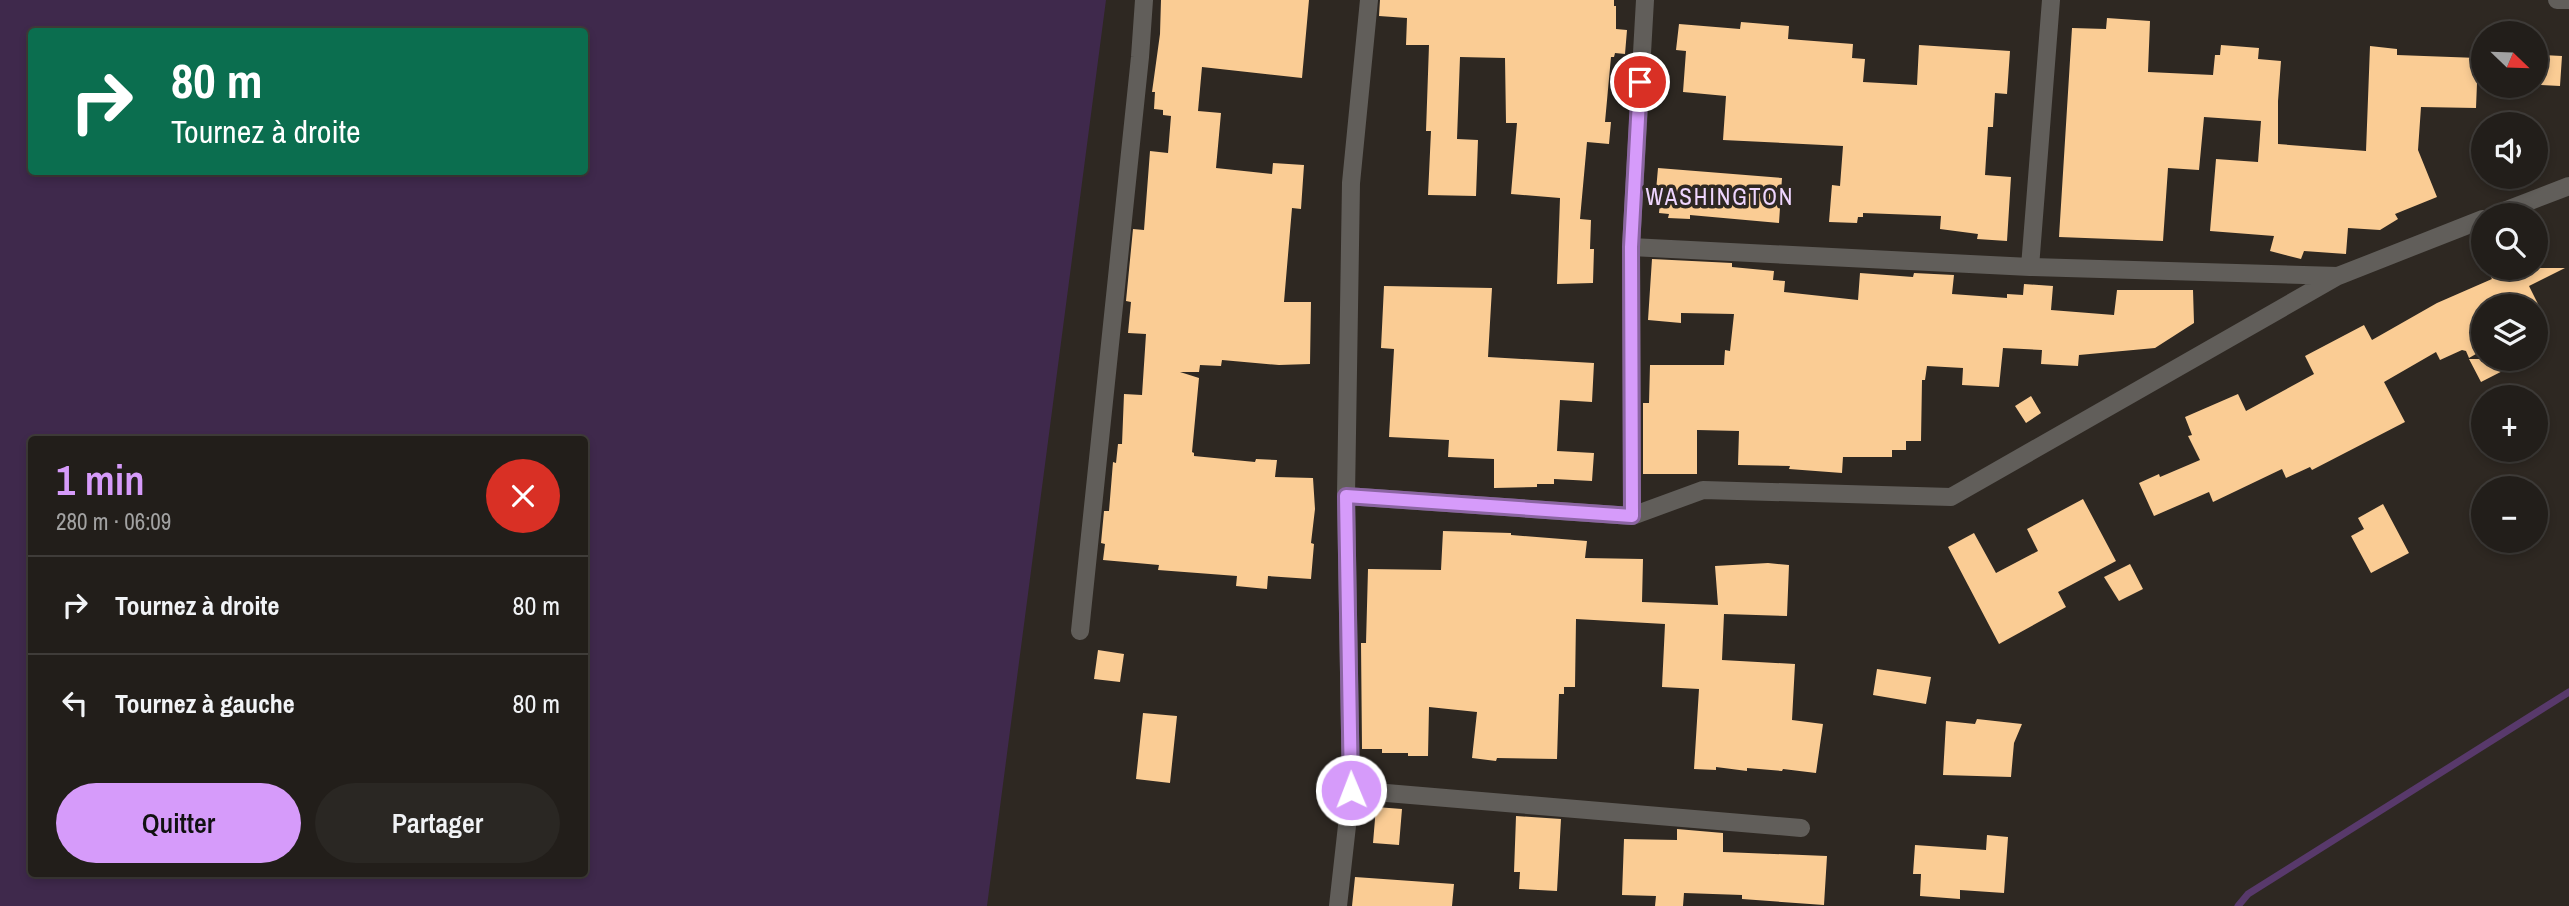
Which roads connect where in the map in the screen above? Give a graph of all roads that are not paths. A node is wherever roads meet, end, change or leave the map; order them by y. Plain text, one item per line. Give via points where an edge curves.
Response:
1 (1144, 0) edge
2 (1369, 0) edge
3 (1644, 0) edge
4 (2051, 0) edge
5 (2557, 0) edge
6 (2569, 0) edge
7 (2569, 186) edge
8 (2525, 203) edge
9 (2471, 224) edge
10 (1631, 247) junction
11 (2030, 267) junction
12 (2338, 276) junction
13 (1346, 496) junction
14 (1632, 516) junction
15 (1080, 631) dead end
16 (1351, 790) junction
17 (1801, 828) dead end
18 (1338, 906) edge

1 - 15 street
2 - 13 street via 1351,183
3 - 10 street
4 - 11 street
5 - 6 street
7 - 8 street
9 - 12 street
10 - 11 street
10 - 14 street
11 - 12 street
12 - 14 street via 1951,497 1703,490
13 - 14 street
13 - 16 street
16 - 17 street
16 - 18 street

